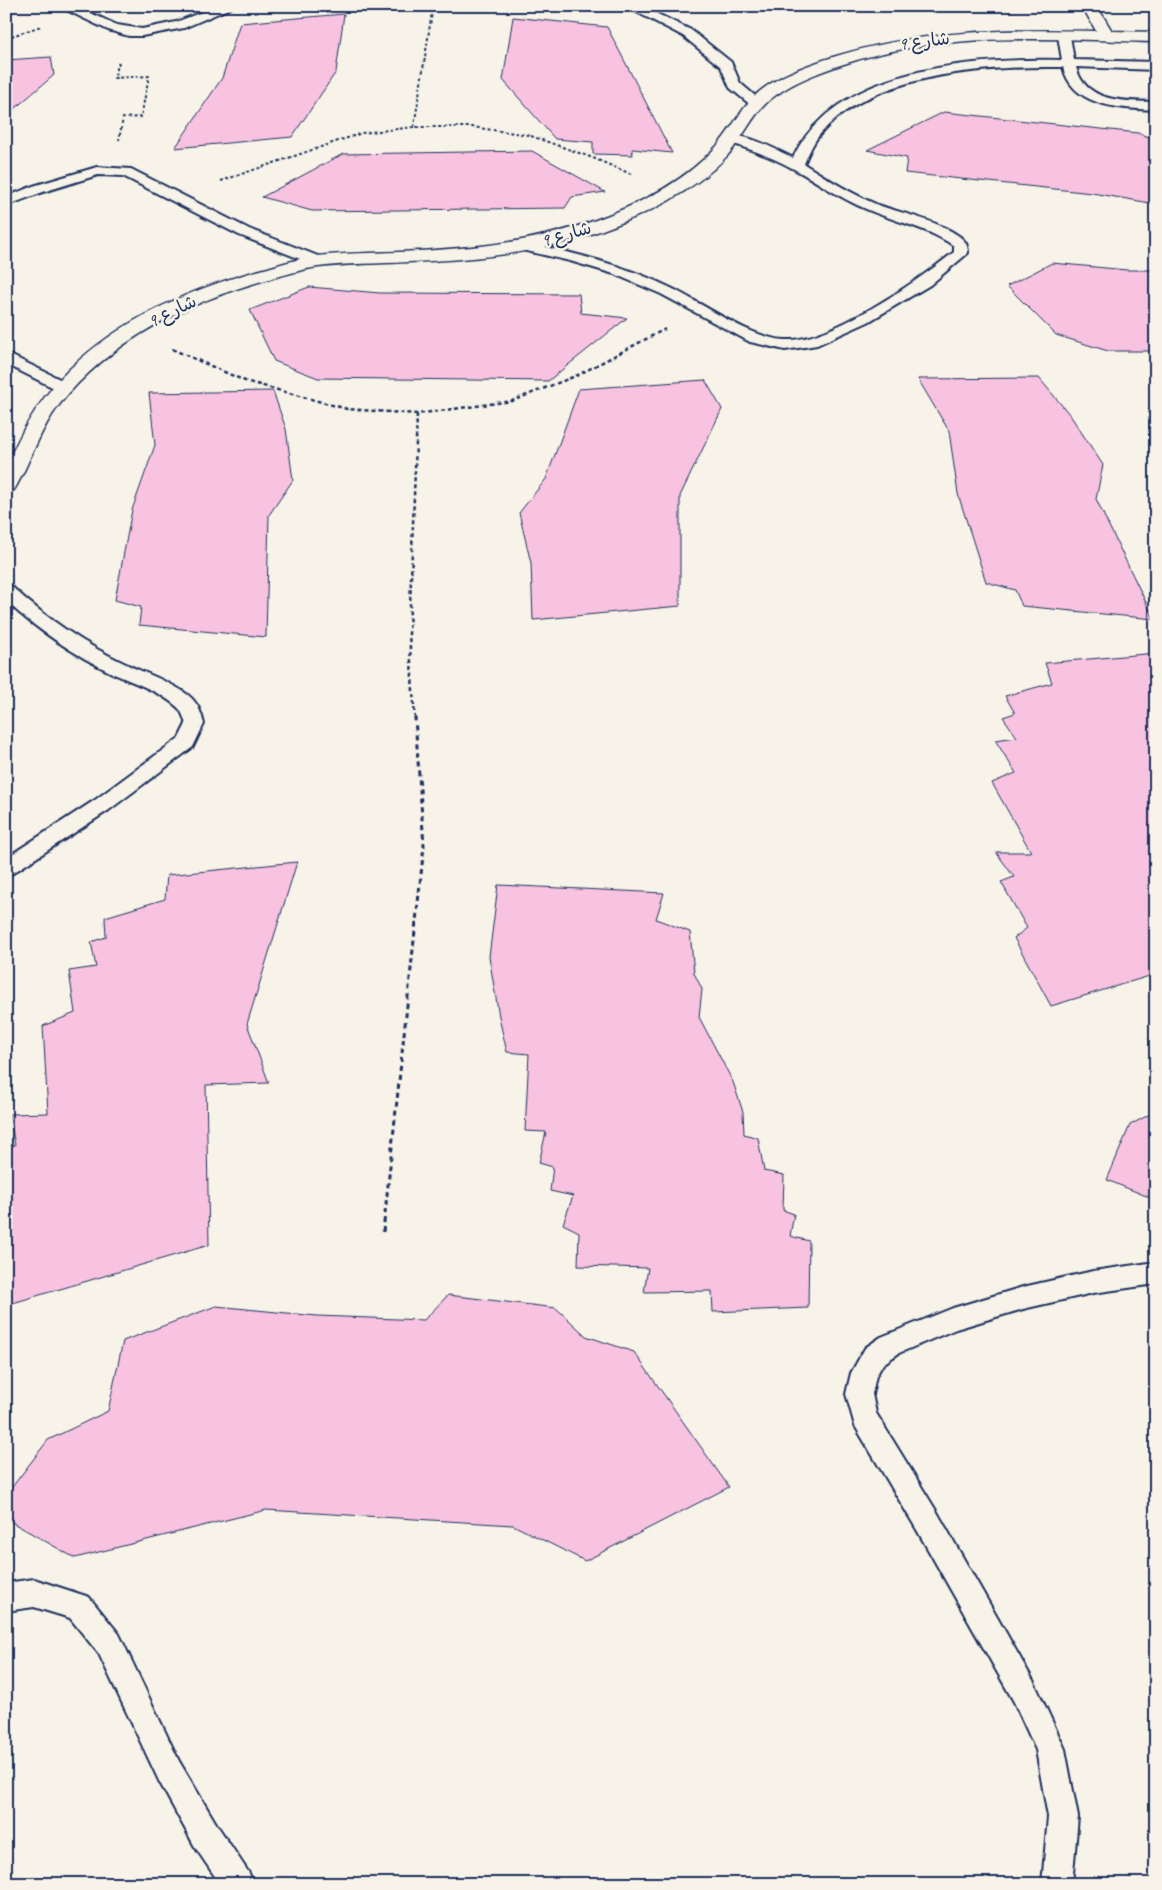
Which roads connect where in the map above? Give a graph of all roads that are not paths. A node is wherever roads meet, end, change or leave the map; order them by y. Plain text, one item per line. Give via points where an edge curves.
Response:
1 (64, 6) edge
2 (229, 6) edge
3 (1089, 6) edge
4 (636, 8) edge
5 (1064, 36) junction
6 (1107, 36) junction
7 (1156, 37) edge
8 (1070, 64) junction
9 (1156, 66) edge
10 (756, 103) junction
11 (1156, 106) edge
12 (733, 139) junction
13 (797, 165) junction
14 (6, 202) edge
15 (524, 246) junction
16 (318, 261) junction
17 (6, 358) edge
18 (64, 387) junction
19 (6, 485) edge
20 (6, 591) edge
21 (6, 868) edge
22 (1156, 1273) edge
23 (6, 1597) edge
24 (238, 1884) edge
25 (1057, 1884) edge

1 - 2 lane via 128,32 162,30
3 - 6 street
4 - 10 lane via 687,34 727,65 734,85
5 - 6 street, شارع 9
5 - 8 lane
5 - 10 street, شارع 9 via 946,37 890,46 847,57 805,73 773,89
6 - 7 street, شارع 9
8 - 9 lane
8 - 11 lane via 1074,80 1082,91 1123,105
8 - 13 lane via 985,65 946,70 876,90 846,105 823,123 806,143
10 - 12 street, شارع 9
12 - 13 lane
12 - 15 street, شارع 9 via 708,166 673,192 630,214
13 - 15 lane via 872,208 945,233 960,244 961,253 925,282 863,318 812,342 785,345 762,341 666,291 619,271
14 - 16 lane via 83,175 113,170 136,176 244,232
15 - 16 street, شارع 9 via 454,254
16 - 18 street, شارع 9 via 268,273 174,308 132,331 97,356
17 - 18 lane
18 - 19 street, شارع 9 via 44,413
20 - 21 lane via 62,635 111,665 173,694 190,707 195,724 186,742 102,805
22 - 25 lane via 1093,1282 953,1319 890,1345 874,1356 864,1373 860,1394 864,1417 927,1520 1024,1692 1050,1749 1062,1816
23 - 24 lane via 34,1593 79,1607 109,1644 169,1771

